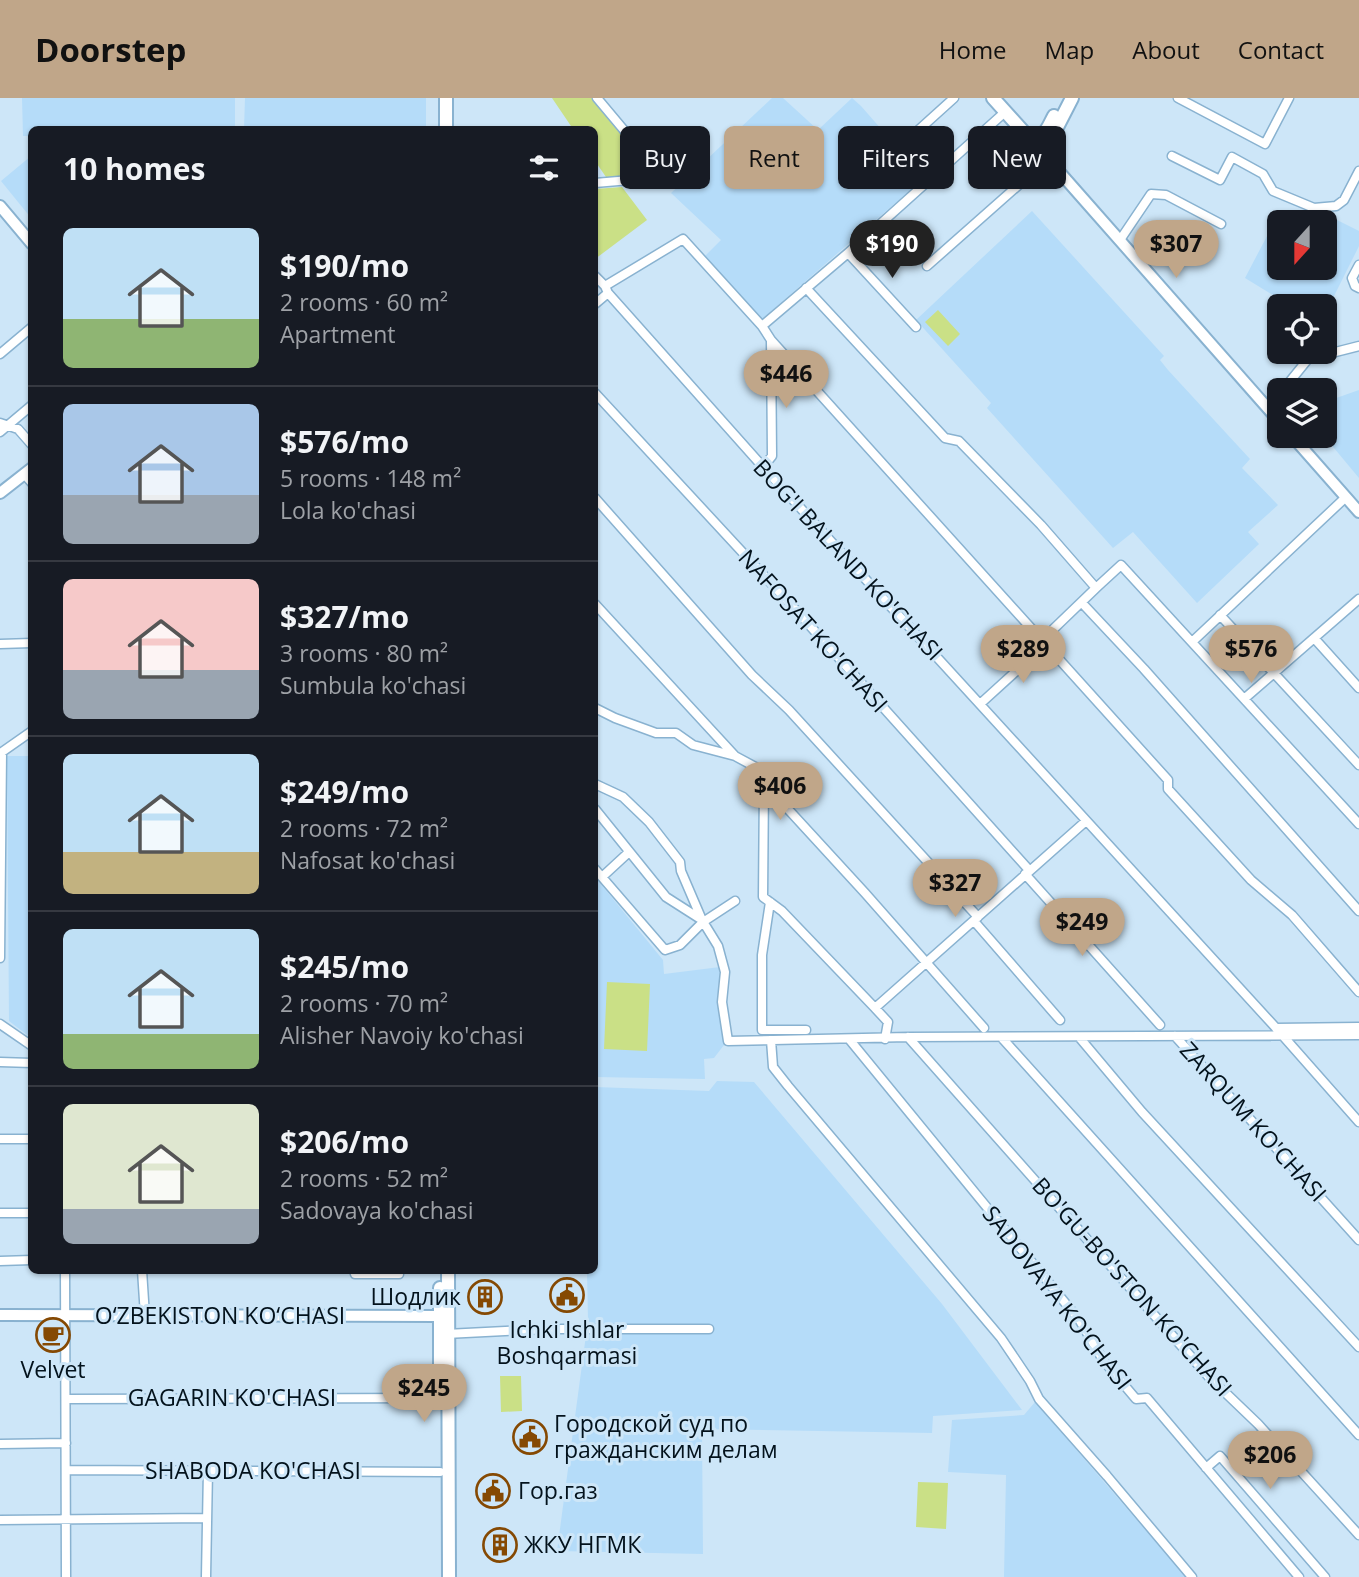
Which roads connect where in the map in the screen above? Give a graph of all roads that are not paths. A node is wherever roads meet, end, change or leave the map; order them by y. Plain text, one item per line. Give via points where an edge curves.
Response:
1 (438, 98) edge
2 (446, 98) edge
3 (597, 98) edge
4 (954, 98) edge
5 (993, 98) edge
6 (1063, 98) edge
7 (1072, 98) edge
8 (1289, 98) edge
9 (1184, 99) edge
10 (1005, 112) junction
11 (438, 126) edge
12 (446, 126) edge
13 (923, 126) edge
14 (1018, 126) edge
15 (1052, 126) edge
16 (1054, 126) edge
17 (1172, 156) dead end
18 (1359, 172) edge
19 (1066, 179) edge
20 (598, 183) edge
21 (1014, 189) edge
22 (1355, 189) edge
23 (0, 206) edge
24 (0, 215) edge
25 (1221, 224) dead end
26 (28, 239) edge
27 (1120, 240) junction
28 (28, 249) edge
29 (848, 253) junction
30 (1359, 265) edge
31 (927, 266) dead end
32 (598, 280) edge
33 (806, 288) junction
34 (1359, 288) edge
35 (607, 290) junction
36 (598, 300) edge
37 (762, 326) junction
38 (916, 327) dead end
39 (28, 330) edge
40 (771, 340) junction
41 (1359, 346) edge
42 (0, 354) edge
43 (1292, 378) edge
44 (598, 396) edge
45 (1267, 407) edge
46 (28, 408) edge
47 (4, 424) edge
48 (0, 432) edge
49 (28, 440) edge
50 (1303, 448) edge
51 (763, 467) junction
52 (28, 476) edge
53 (0, 493) edge
54 (1346, 497) junction
55 (598, 501) edge
56 (1359, 512) edge
57 (1096, 588) junction
58 (1356, 602) edge
59 (1082, 603) junction
60 (598, 607) edge
61 (1359, 612) edge
62 (1220, 615) junction
63 (1314, 638) junction
64 (1044, 642) junction
65 (1192, 642) junction
66 (28, 643) edge
67 (0, 644) edge
68 (1273, 673) junction
69 (1359, 688) edge
70 (1244, 699) junction
71 (980, 704) junction
72 (598, 710) edge
73 (28, 734) edge
74 (735, 756) junction
75 (1359, 765) edge
76 (764, 783) junction
77 (598, 785) edge
78 (598, 814) edge
79 (1086, 821) junction
80 (1359, 824) edge
81 (628, 853) junction
82 (1, 859) edge
83 (598, 872) edge
84 (1027, 872) junction
85 (602, 877) junction
86 (735, 901) dead end
87 (770, 902) junction
88 (1359, 911) edge
89 (976, 919) junction
90 (703, 921) junction
91 (0, 958) edge
92 (926, 962) junction
93 (1359, 992) edge
94 (875, 1007) junction
95 (1060, 1020) dead end
96 (0, 1024) edge
97 (1160, 1025) dead end
98 (1359, 1027) edge
99 (984, 1028) dead end
100 (1276, 1028) junction
101 (806, 1031) dead end
102 (1359, 1035) edge
103 (1174, 1036) junction
104 (908, 1037) junction
105 (1079, 1037) junction
106 (1284, 1037) junction
107 (1002, 1038) junction
108 (849, 1039) junction
109 (885, 1039) junction
110 (771, 1040) junction
111 (28, 1043) edge
112 (0, 1062) edge
113 (28, 1063) edge
114 (1359, 1122) edge
115 (0, 1139) edge
116 (28, 1139) edge
117 (0, 1213) edge
118 (28, 1213) edge
119 (1359, 1240) edge
120 (28, 1260) edge
121 (0, 1261) edge
122 (65, 1274) edge
123 (142, 1274) edge
124 (440, 1274) edge
125 (448, 1274) edge
126 (0, 1315) edge
127 (65, 1316) junction
128 (145, 1316) junction
129 (440, 1316) junction
130 (709, 1329) dead end
131 (445, 1334) junction
132 (1359, 1347) edge
133 (440, 1398) junction
134 (66, 1399) junction
135 (1359, 1435) edge
136 (66, 1443) junction
137 (0, 1444) edge
138 (1206, 1468) junction
139 (66, 1470) junction
140 (208, 1470) junction
141 (440, 1472) junction
142 (207, 1518) junction
143 (0, 1520) edge
144 (66, 1520) junction
145 (1359, 1535) edge
146 (66, 1577) edge
147 (206, 1577) edge
148 (441, 1577) edge
149 (449, 1577) edge
150 (1192, 1577) edge
151 (1299, 1577) edge
152 (1325, 1577) edge

1 - 11 main road
2 - 12 main road
3 - 20 street via 654,166 630,180
4 - 13 street
5 - 10 main road
6 - 15 main road
7 - 16 main road
8 - 9 street via 1265,144
10 - 14 main road
10 - 29 street
17 - 22 street via 1220,180 1232,157 1263,174 1273,191 1314,208 1336,206
18 - 22 street
19 - 27 street
21 - 31 street
23 - 26 street
24 - 28 street
25 - 27 street via 1166,195 1151,194
27 - 45 street
29 - 33 street
29 - 38 street
30 - 34 street via 1352,278
32 - 35 street, BOG'I BALAND KO'CHASI
33 - 37 street
33 - 57 street via 945,438 959,441 1041,524
35 - 36 street
35 - 37 street via 683,239
35 - 51 street, BOG'I BALAND KO'CHASI
37 - 40 street
39 - 42 street
40 - 51 street via 772,456
40 - 64 street
41 - 43 street via 1308,359
44 - 84 street, NAFOSAT KO'CHASI via 794,608
46 - 47 street
47 - 48 street
47 - 49 street via 18,429
50 - 54 street
51 - 71 street, BOG'I BALAND KO'CHASI
52 - 53 street
54 - 56 street
54 - 62 street
55 - 89 street
57 - 59 street
57 - 65 street via 1121,565
58 - 61 street
58 - 63 street
59 - 64 street
59 - 88 street
60 - 74 street
62 - 65 street
62 - 68 street
63 - 68 street
63 - 69 street
64 - 71 street
64 - 93 street via 1168,780 1168,789 1251,880 1292,915
65 - 70 street
66 - 67 street
68 - 70 street
68 - 75 street
70 - 80 street
71 - 79 street, BOG'I BALAND KO'CHASI
72 - 74 street via 656,733 676,733 693,746
73 - 82 street via 2,752
74 - 76 street via 761,770
76 - 87 street via 763,897
76 - 92 street
77 - 90 street via 623,797 680,862
78 - 81 street
79 - 84 street
79 - 100 street, BOG'I BALAND KO'CHASI
81 - 85 street
81 - 90 street via 666,897
82 - 91 street
83 - 85 street
84 - 89 street
84 - 97 street, NAFOSAT KO'CHASI
85 - 90 street via 665,950 680,946
86 - 90 street
87 - 94 street
87 - 101 street via 762,955 762,1030
89 - 92 street
89 - 95 street
90 - 110 street via 718,946 725,972 722,1002 729,1041
92 - 94 street
92 - 99 street
94 - 109 street via 888,1022
96 - 111 street
98 - 100 street
100 - 106 street, BOG'I BALAND KO'CHASI
102 - 106 street
103 - 105 street
103 - 106 street
103 - 119 street, ZARQUM KO'CHASI
104 - 107 street
104 - 109 street
104 - 145 street, BO'GU-BO'STON KO'CHASI via 1209,1377
105 - 107 street
105 - 132 street via 1142,1112
106 - 114 street, BOG'I BALAND KO'CHASI
107 - 135 street
108 - 109 street
108 - 110 street
108 - 138 street, SADOVAYA KO'CHASI via 1080,1321 1103,1360 1136,1399 1147,1398
110 - 150 street via 773,1067 1001,1338 1039,1399
112 - 113 street
115 - 116 street
117 - 118 street
120 - 121 street
122 - 127 street
123 - 128 street
124 - 129 main road
125 - 131 main road
126 - 127 street, O‘ZBEKISTON KO‘CHASI
127 - 128 street, O‘ZBEKISTON KO‘CHASI
127 - 134 street
128 - 129 street, O‘ZBEKISTON KO‘CHASI
129 - 131 main road
130 - 131 street
131 - 133 main road
131 - 149 main road
133 - 134 street, GAGARIN KO'CHASI
133 - 141 main road
134 - 136 street
136 - 137 street
136 - 139 street
138 - 151 street, SADOVAYA KO'CHASI
138 - 152 street via 1220,1456
139 - 140 street, SHABODA KO'CHASI
139 - 144 street
140 - 141 street, SHABODA KO'CHASI
140 - 142 street
141 - 148 main road
142 - 144 street
142 - 147 street
143 - 144 street
144 - 146 street

